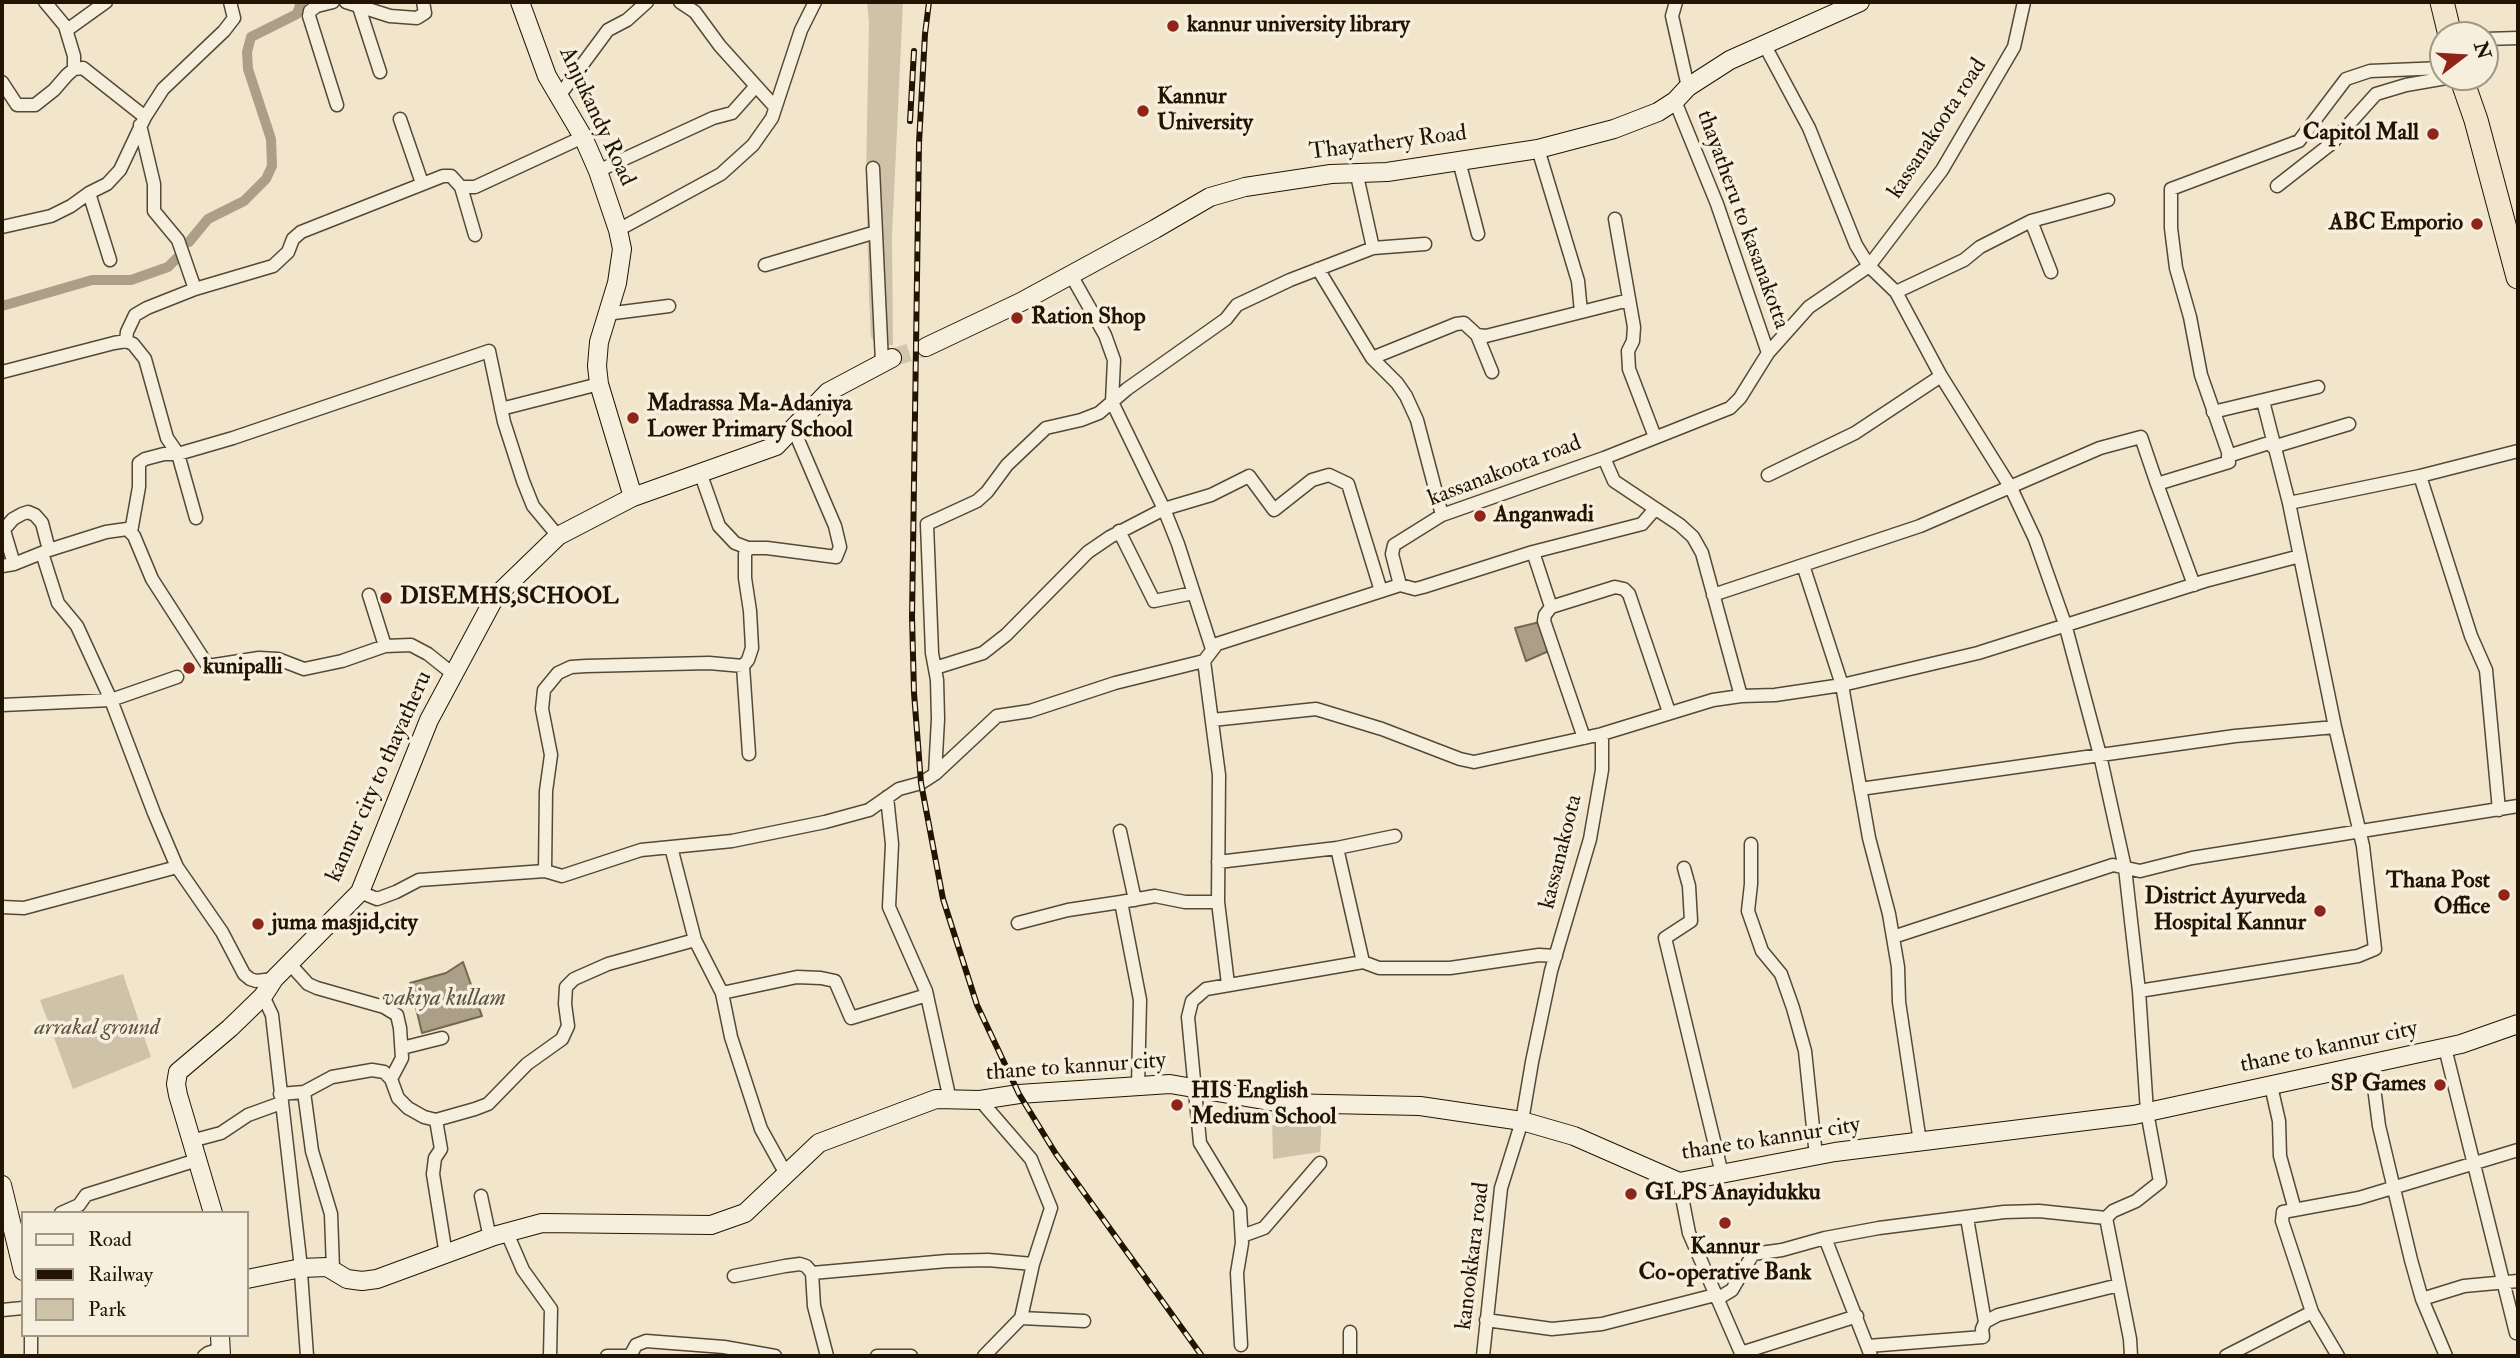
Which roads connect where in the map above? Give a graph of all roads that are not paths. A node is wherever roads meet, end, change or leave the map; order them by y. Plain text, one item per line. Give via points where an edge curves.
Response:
1 (45, 2) edge
2 (106, 2) edge
3 (230, 2) edge
4 (334, 2) edge
5 (423, 2) edge
6 (520, 2) edge
7 (647, 2) edge
8 (680, 2) edge
9 (815, 2) edge
10 (1676, 2) edge
11 (1860, 2) edge
12 (2024, 2) edge
13 (2442, 2) edge
14 (2458, 2) edge
15 (352, 3) edge
16 (2447, 21) edge
17 (2462, 21) edge
18 (66, 30) junction
19 (2518, 38) edge
20 (2499, 39) edge
21 (1764, 44) junction
22 (74, 69) junction
23 (2429, 69) edge
24 (380, 72) dead end
25 (2429, 81) edge
26 (2, 82) edge
27 (756, 86) junction
28 (1688, 87) junction
29 (2466, 91) edge
30 (2482, 91) edge
31 (559, 96) junction
32 (1675, 101) junction
33 (337, 105) dead end
34 (775, 107) junction
35 (400, 119) dead end
36 (142, 121) junction
37 (583, 137) junction
38 (1538, 149) junction
39 (1459, 161) junction
40 (873, 168) dead end
41 (598, 171) junction
42 (1356, 171) junction
43 (422, 183) junction
44 (2277, 186) dead end
45 (461, 187) junction
46 (89, 193) junction
47 (2108, 200) dead end
48 (1615, 219) dead end
49 (2031, 221) junction
50 (2518, 226) edge
51 (2, 227) edge
52 (618, 230) junction
53 (876, 232) junction
54 (1478, 233) dead end
55 (475, 235) dead end
56 (1425, 244) dead end
57 (1373, 248) junction
58 (110, 260) dead end
59 (765, 265) dead end
60 (1869, 266) junction
61 (1318, 269) junction
62 (2051, 272) dead end
63 (1071, 275) junction
64 (2518, 276) edge
65 (195, 289) junction
66 (1896, 292) junction
67 (1629, 300) junction
68 (668, 306) dead end
69 (1581, 312) junction
70 (606, 314) junction
71 (1477, 335) junction
72 (126, 341) junction
73 (926, 347) tunnel mouth
74 (1768, 353) junction
75 (1372, 358) junction
76 (887, 360) joint
77 (2, 372) edge
78 (1492, 372) dead end
79 (1941, 376) junction
80 (599, 384) junction
81 (2318, 387) dead end
82 (2263, 401) junction
83 (1112, 402) junction
84 (502, 409) junction
85 (2213, 412) junction
86 (2349, 424) dead end
87 (793, 428) junction
88 (1655, 437) junction
89 (2273, 445) junction
90 (2518, 451) edge
91 (178, 454) junction
92 (2228, 456) junction
93 (1604, 457) junction
94 (701, 475) junction
95 (1768, 475) dead end
96 (2420, 476) junction
97 (2157, 484) junction
98 (2011, 488) junction
99 (633, 497) junction
100 (2289, 503) junction
101 (1164, 509) junction
102 (1655, 509) junction
103 (1442, 514) junction
104 (196, 518) dead end
105 (2, 527) edge
106 (1119, 531) junction
107 (131, 532) junction
108 (558, 536) junction
109 (748, 548) junction
110 (46, 552) junction
111 (1533, 552) junction
112 (2300, 556) junction
113 (8, 565) edge
114 (1803, 565) junction
115 (2194, 584) junction
116 (1400, 585) junction
117 (1381, 591) junction
118 (1193, 593) junction
119 (369, 594) dead end
120 (1713, 595) junction
121 (1551, 607) junction
122 (2065, 624) junction
123 (385, 646) junction
124 (1212, 649) junction
125 (1203, 661) junction
126 (743, 666) junction
127 (935, 668) junction
128 (453, 674) junction
129 (177, 677) dead end
130 (1842, 685) junction
131 (1741, 696) junction
132 (111, 700) junction
133 (2, 705) edge
134 (1669, 712) junction
135 (1212, 720) junction
136 (2335, 727) junction
137 (1602, 734) junction
138 (1584, 738) junction
139 (749, 754) dead end
140 (2100, 755) junction
141 (935, 774) junction
142 (1860, 789) junction
143 (887, 797) junction
144 (2518, 806) edge
145 (2499, 810) junction
146 (1119, 831) dead end
147 (2359, 831) junction
148 (1395, 836) dead end
149 (1751, 844) dead end
150 (671, 848) junction
151 (1337, 848) junction
152 (1218, 862) junction
153 (177, 867) junction
154 (1684, 868) dead end
155 (2125, 868) junction
156 (545, 871) junction
157 (360, 892) junction
158 (1135, 900) junction
159 (1121, 902) junction
160 (1218, 902) junction
161 (2, 907) edge
162 (1018, 923) dead end
163 (1893, 937) junction
164 (695, 940) junction
165 (1556, 956) junction
166 (1363, 962) junction
167 (289, 963) junction
168 (274, 979) junction
169 (1228, 984) junction
170 (2138, 991) junction
171 (722, 993) junction
172 (927, 995) junction
173 (263, 996) junction
174 (2518, 1024) edge
175 (442, 1038) dead end
176 (402, 1048) junction
177 (2445, 1048) junction
178 (2371, 1065) junction
179 (391, 1079) junction
180 (1138, 1086) junction
181 (2270, 1086) junction
182 (1195, 1089) junction
183 (304, 1092) junction
184 (280, 1098) junction
185 (950, 1100) junction
186 (980, 1100) junction
187 (2147, 1112) junction
188 (436, 1120) junction
189 (1522, 1121) junction
190 (191, 1141) junction
191 (1920, 1142) junction
192 (2518, 1150) edge
193 (1816, 1156) junction
194 (197, 1160) junction
195 (1320, 1163) dead end
196 (2474, 1164) junction
197 (786, 1174) junction
198 (1723, 1174) junction
199 (1679, 1182) junction
200 (2, 1185) edge
201 (2394, 1188) junction
202 (481, 1196) dead end
203 (2295, 1210) junction
204 (66, 1211) edge
205 (212, 1211) edge
206 (1967, 1218) junction
207 (2106, 1218) junction
208 (18, 1224) edge
209 (499, 1235) junction
210 (1242, 1236) junction
211 (1825, 1238) junction
212 (21, 1252) edge
213 (446, 1255) junction
214 (1033, 1264) junction
215 (301, 1268) junction
216 (333, 1269) junction
217 (812, 1273) junction
218 (734, 1276) dead end
219 (248, 1279) edge
220 (2503, 1281) junction
221 (2518, 1281) edge
222 (2119, 1285) junction
223 (1716, 1297) junction
224 (2422, 1299) junction
225 (21, 1308) edge
226 (2, 1310) edge
227 (2312, 1312) junction
228 (1857, 1316) junction
229 (1021, 1318) junction
230 (1486, 1320) junction
231 (1084, 1321) dead end
232 (1985, 1322) junction
233 (1350, 1332) dead end
234 (2516, 1333) dead end
235 (31, 1337) edge
236 (1241, 1345) dead end
237 (1869, 1351) edge
238 (1739, 1355) edge
239 (31, 1356) edge
240 (307, 1356) edge
241 (550, 1356) edge
242 (607, 1356) edge
243 (630, 1356) edge
244 (775, 1356) edge
245 (827, 1356) edge
246 (877, 1356) edge
247 (911, 1356) edge
248 (984, 1356) edge
249 (1350, 1356) edge
250 (1483, 1356) edge
251 (2130, 1356) edge
252 (2226, 1356) edge
253 (2338, 1356) edge
254 (2446, 1356) edge

1 - 18 street
2 - 18 street
3 - 36 street via 234,19 225,32 163,89
4 - 33 street via 317,6 309,16
5 - 15 street via 425,13 417,18 390,16
6 - 31 street, Anjukandy Road
7 - 31 street via 608,30
8 - 27 street via 695,12
9 - 34 street
10 - 28 street via 1672,16
11 - 21 street, Thayathery Road
12 - 60 street, kassanakoota road via 2014,47 1942,170
13 - 16 highway
14 - 17 highway
15 - 24 street
18 - 22 street
19 - 20 street
21 - 28 street, Thayathery Road
21 - 60 street via 1809,128 1849,230
22 - 26 street via 35,105 17,105
22 - 36 street via 87,71
23 - 85 street via 2370,71 2346,79 2299,141 2171,190 2176,268
25 - 44 street via 2376,94 2332,143
27 - 34 street
27 - 41 street via 732,113
28 - 32 street, Thayathery Road
29 - 64 highway
30 - 50 highway
31 - 37 street, Anjukandy Road
32 - 38 street, Thayathery Road via 1614,129
32 - 74 street, thayatheru to kasanakotta via 1717,204
34 - 52 street via 754,145 722,174
35 - 43 street
36 - 46 street via 120,170
36 - 65 street via 155,211 178,240
37 - 41 street, Anjukandy Road
37 - 45 street via 475,187
38 - 39 street, Thayathery Road
38 - 69 street via 1577,281
39 - 42 street, Thayathery Road via 1387,172
39 - 54 street
40 - 53 street
41 - 52 street, Anjukandy Road
42 - 57 street
42 - 63 street, Thayathery Road via 1245,187 1210,197
43 - 45 street via 447,175
43 - 65 street via 301,232 273,266
45 - 55 street
46 - 51 street via 51,216
46 - 58 street
47 - 49 street
48 - 67 street
49 - 62 street
49 - 66 street
52 - 70 street, Anjukandy Road via 622,249
53 - 59 street
53 - 76 street
56 - 57 street
57 - 61 street
60 - 66 street
60 - 74 street, kassanakoota road via 1809,307
61 - 75 street
61 - 83 street via 1237,305 1226,319
63 - 73 street, Thayathery Road
63 - 83 street via 1101,326 1114,360
65 - 72 street via 135,315
66 - 79 street
67 - 69 street
67 - 88 street via 1634,327 1629,369
68 - 70 street
69 - 71 street
70 - 80 street, Anjukandy Road via 598,342
71 - 75 street via 1464,323 1456,324
71 - 78 street
72 - 77 street
72 - 91 street via 145,359 167,438
74 - 88 street, kassanakoota road via 1730,408
75 - 103 street via 1397,383 1417,420
76 - 87 street, kannur city to thayatheru via 828,392
79 - 95 street via 1854,433
79 - 98 street
80 - 84 street
80 - 99 street, Anjukandy Road
81 - 82 street
82 - 85 street
82 - 89 street
83 - 101 street
83 - 127 street via 1099,413 1046,428 977,501 927,524
84 - 91 street via 489,351
84 - 108 street via 533,506
85 - 92 street
86 - 89 street
87 - 94 street, kannur city to thayatheru via 776,446
87 - 109 street via 840,547 836,557
88 - 93 street, kassanakoota road
89 - 92 street
89 - 100 street
90 - 96 street
91 - 104 street
91 - 107 street via 139,463
92 - 97 street via 2229,462
93 - 102 street via 1614,481
93 - 103 street, kassanakoota road
94 - 99 street, kannur city to thayatheru
94 - 109 street via 719,526 735,543
96 - 100 street
96 - 145 street via 2470,636 2486,670
97 - 98 street via 2141,437 2100,448
97 - 115 street
98 - 114 street via 1920,526
98 - 122 street
99 - 108 street, kannur city to thayatheru
100 - 112 street
101 - 106 street
101 - 117 street via 1211,495 1249,476 1274,510 1312,480 1329,475 1348,484
101 - 118 street
102 - 111 street via 1642,524
102 - 120 street via 1693,537
103 - 116 street, kassanakoota road via 1394,545
105 - 110 street via 22,514 35,515 42,523
105 - 113 street
106 - 118 street via 1154,601
106 - 127 street via 1088,552 983,653
107 - 110 street via 106,532
107 - 123 street via 152,579 208,666 259,658 278,659 304,669
108 - 128 street, kannur city to thayatheru via 495,597
109 - 126 street via 745,578 752,648
110 - 113 street
110 - 132 street via 58,603 77,626
111 - 116 street via 1415,589
111 - 121 street
112 - 115 street
112 - 136 street
114 - 120 street
114 - 130 street
115 - 122 street
116 - 117 street
117 - 124 street
118 - 124 street
119 - 123 street
120 - 131 street
121 - 134 street via 1615,587 1624,589
121 - 138 street via 1544,621
122 - 130 street via 1978,653
122 - 140 street
123 - 128 street via 411,645
124 - 125 street
125 - 135 street
125 - 141 street via 1115,682 1030,711 997,716
126 - 139 street
126 - 156 street via 571,667 551,679 544,690 542,709 551,755
127 - 141 street via 939,719
128 - 157 street, kannur city to thayatheru via 429,720
129 - 132 street
130 - 131 street
130 - 142 street
131 - 134 street
132 - 133 street
132 - 153 street
134 - 137 street
135 - 138 street via 1315,709 1475,762
135 - 152 street via 1219,775
136 - 140 street
136 - 147 street
137 - 138 street
137 - 165 street, kassanakoota via 1602,770 1591,839
140 - 142 street
140 - 155 street
141 - 143 street
142 - 163 street
143 - 150 street via 869,810 825,822
143 - 172 street via 892,844 889,907
144 - 145 street
145 - 147 street
146 - 158 street
147 - 155 street via 2140,871
147 - 170 street via 2375,949 2358,956
148 - 151 street
149 - 193 street via 1748,911 1762,951 1781,974 1805,1051
150 - 156 street via 640,850 562,876
150 - 164 street
151 - 152 street
151 - 166 street
152 - 160 street
153 - 161 street via 24,908
153 - 168 street via 222,932 244,974 256,981
154 - 198 street via 1690,921 1665,938
155 - 163 street via 2113,864
155 - 170 street
156 - 157 street via 419,880 377,899
157 - 167 street, kannur city to thayatheru
158 - 159 street
158 - 160 street
159 - 162 street
159 - 180 street via 1140,1000
160 - 169 street
163 - 191 street
164 - 171 street
164 - 188 street via 608,964 574,979 566,987 568,1026 562,1039 527,1063 488,1104
165 - 166 street via 1450,968 1379,968
165 - 189 street, kassanakoota
166 - 169 street
167 - 168 street, kannur city to thayatheru
167 - 176 street via 317,989 392,1011 397,1015
168 - 173 street, kannur city to thayatheru
169 - 182 street via 1206,989 1192,1001 1188,1017
170 - 187 street
171 - 172 street via 797,977 821,978 835,981 850,1018
171 - 197 street via 761,1129
172 - 185 street
173 - 184 street via 272,1015
173 - 190 street, kannur city to thayatheru via 178,1072 178,1096
174 - 177 street, thane to kannur city
175 - 176 street
176 - 179 street
177 - 178 street, thane to kannur city
177 - 196 street
178 - 181 street, thane to kannur city
178 - 201 street
179 - 183 street via 372,1070 332,1077
179 - 188 street via 398,1098 408,1108
180 - 182 street, thane to kannur city via 1170,1084
180 - 186 street, thane to kannur city
181 - 187 street, thane to kannur city
181 - 203 street via 2279,1121 2280,1156
182 - 189 street, thane to kannur city via 1281,1103 1420,1106
182 - 210 street via 1200,1143 1240,1209
183 - 184 street
183 - 216 street via 313,1158 331,1214
184 - 190 street via 221,1133
184 - 215 street
185 - 186 street, thane to kannur city
185 - 197 street, thane to kannur city via 936,1099 819,1143
186 - 214 street via 1031,1159 1050,1203
187 - 191 street, thane to kannur city
187 - 207 street via 2160,1182
188 - 213 street via 440,1149 433,1174
189 - 199 street, thane to kannur city via 1574,1136
189 - 230 street, kanookkara road via 1501,1188
190 - 194 street, kannur city to thayatheru
191 - 193 street, thane to kannur city
192 - 196 street
193 - 198 street, thane to kannur city
194 - 204 street via 86,1195 79,1205
194 - 205 street, kannur city to thayatheru
195 - 210 street via 1264,1228
196 - 201 street
196 - 220 street
197 - 209 street, thane to kannur city via 745,1213 711,1226 542,1223
198 - 199 street, thane to kannur city
199 - 223 street via 1689,1233
200 - 208 street
201 - 203 street
201 - 224 street
202 - 209 street
203 - 227 street via 2283,1212 2281,1221
206 - 207 street via 2039,1212
206 - 211 street
206 - 232 street
207 - 222 street
208 - 212 street
209 - 213 street, thane to kannur city
209 - 241 street via 551,1308
210 - 236 street via 1237,1273
211 - 223 street via 1753,1254 1732,1290
211 - 228 street
213 - 216 street, thane to kannur city via 362,1281 347,1279
214 - 217 street via 947,1261
214 - 229 street
215 - 216 street, thane to kannur city
215 - 219 street, thane to kannur city
215 - 240 street
217 - 218 street via 800,1264
217 - 245 street via 814,1306
220 - 221 street
220 - 224 street via 2464,1286
220 - 234 street
222 - 232 street
222 - 251 street
223 - 230 street via 1602,1324 1552,1329
223 - 238 street
224 - 254 street
225 - 226 street
227 - 252 street
227 - 253 street
228 - 237 street
228 - 238 street
229 - 231 street
229 - 248 street
230 - 250 street, kanookkara road
232 - 237 street via 1983,1337
233 - 249 street
235 - 239 street
242 - 243 street
243 - 244 street via 636,1345 646,1341
246 - 247 street

